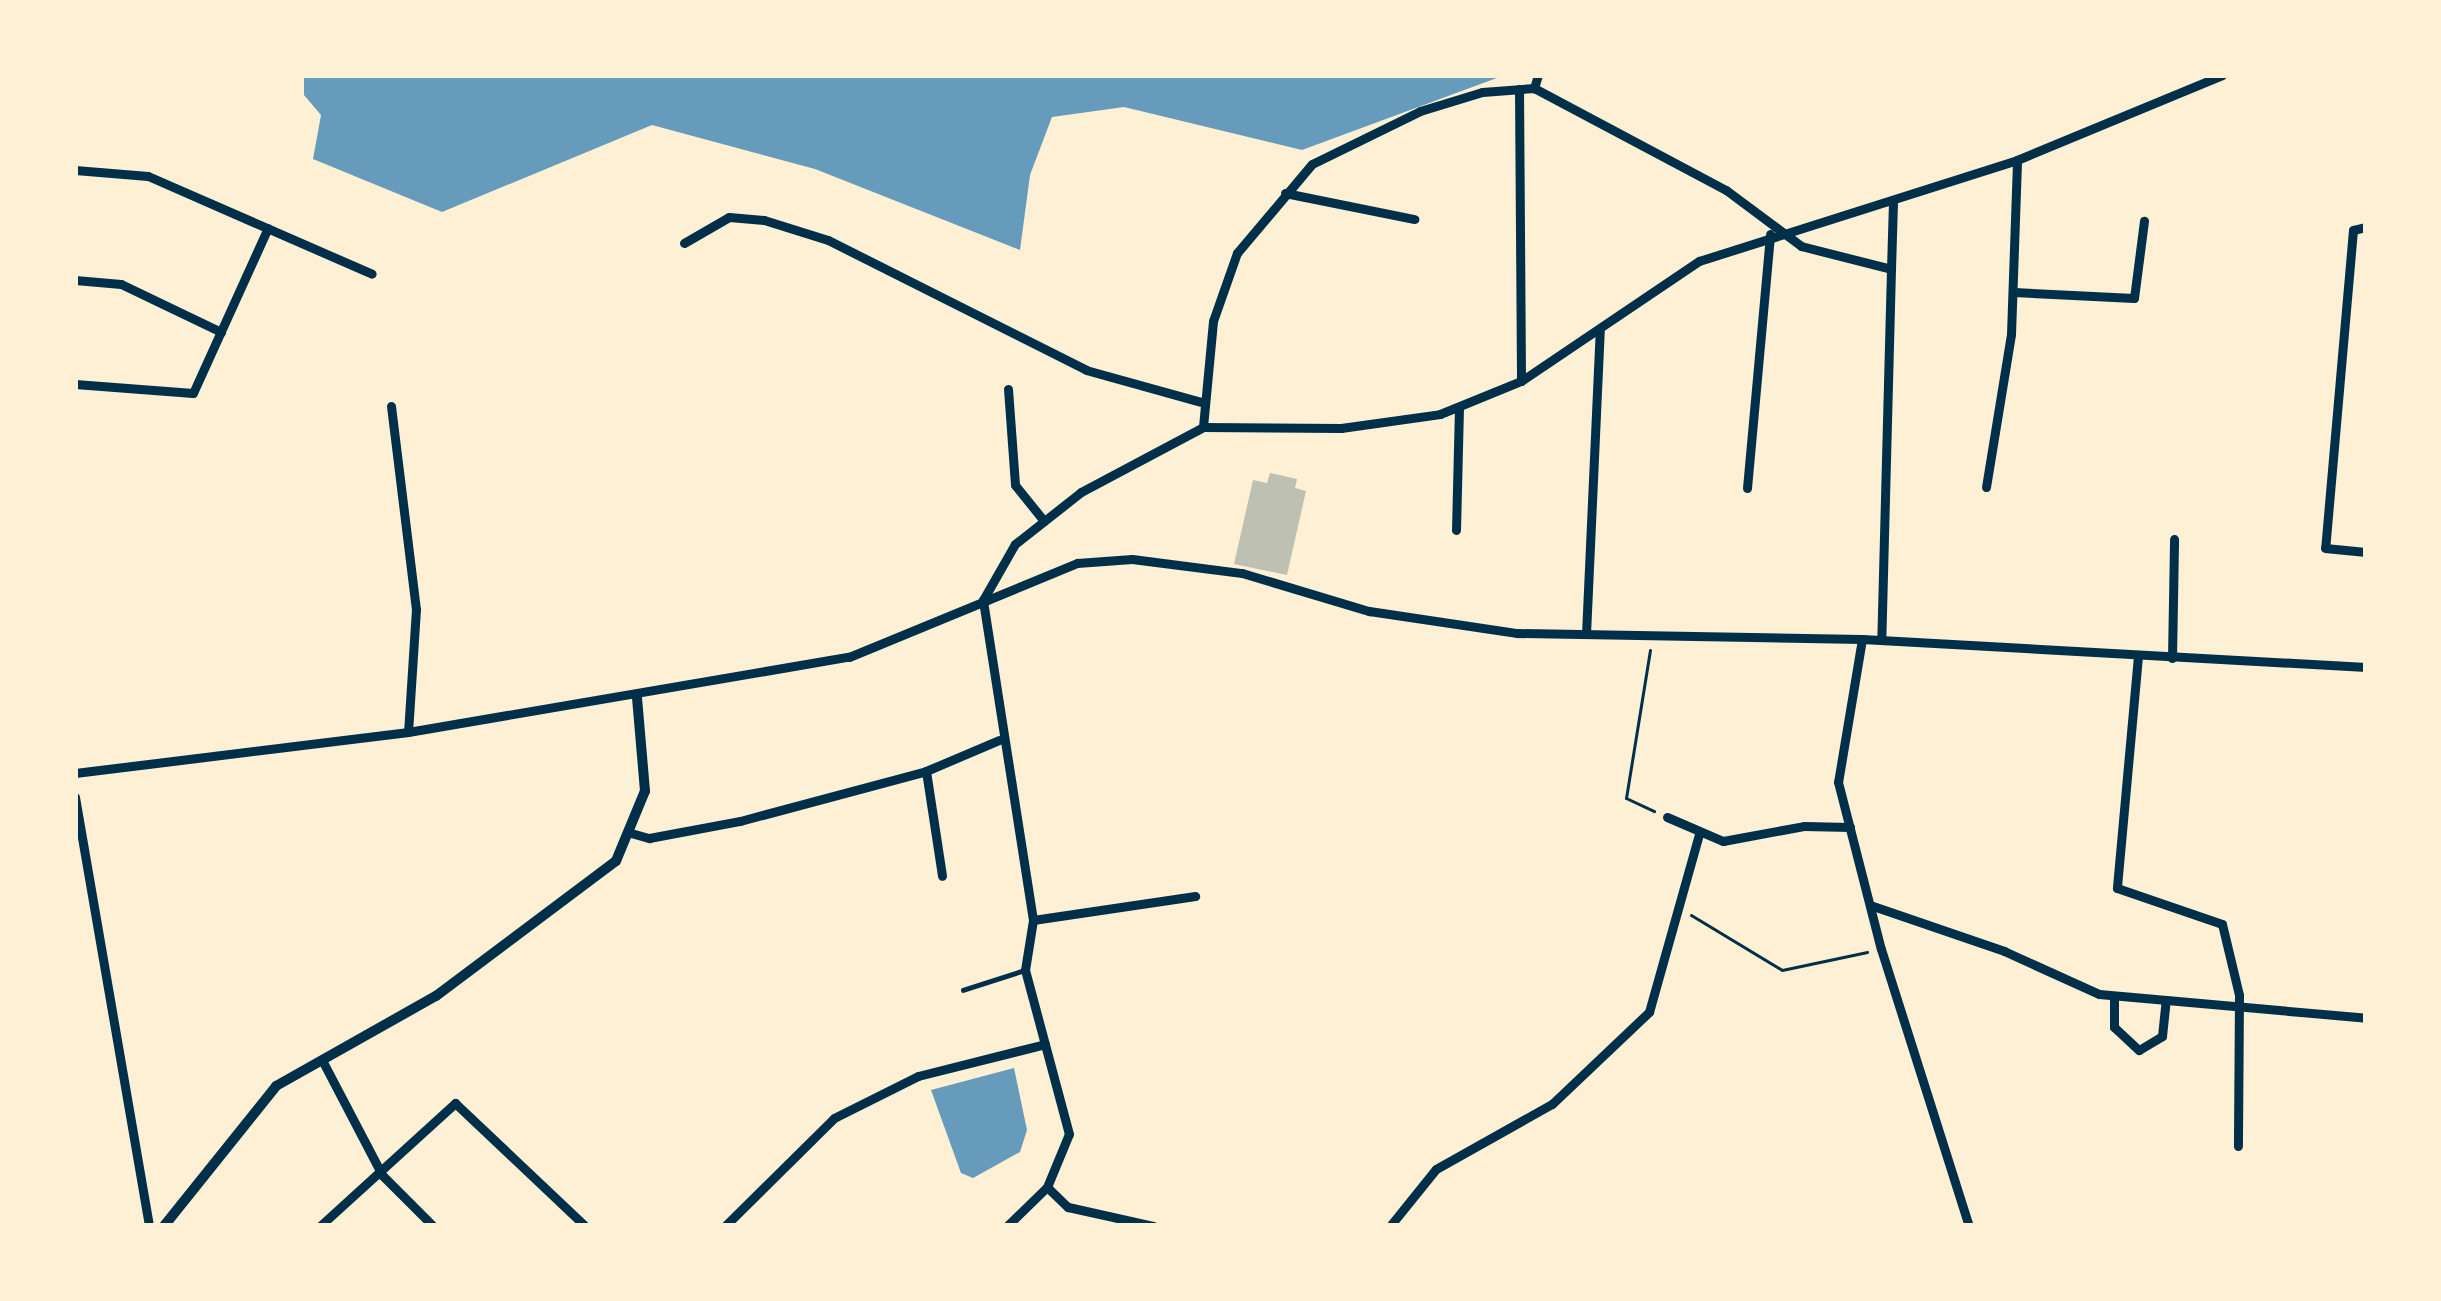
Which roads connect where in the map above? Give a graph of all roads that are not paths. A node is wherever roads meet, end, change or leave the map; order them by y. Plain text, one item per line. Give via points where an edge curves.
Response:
1 (1538, 75) edge
2 (2222, 75) edge
3 (1534, 88) junction
4 (1519, 89) junction
5 (2017, 160) junction
6 (75, 170) edge
7 (1285, 193) junction
8 (1893, 200) junction
9 (1414, 219) dead end
10 (2144, 221) dead end
11 (2366, 227) edge
12 (268, 228) junction
13 (1774, 232) junction
14 (684, 243) dead end
15 (1891, 269) junction
16 (372, 274) dead end
17 (75, 280) edge
18 (2014, 292) junction
19 (1600, 329) junction
20 (221, 332) junction
21 (1521, 381) junction
22 (75, 384) edge
23 (1008, 389) dead end
24 (1201, 402) junction
25 (391, 406) dead end
26 (1459, 406) junction
27 (1203, 427) junction
28 (1747, 488) dead end
29 (1986, 488) dead end
30 (1045, 520) junction
31 (1456, 530) dead end
32 (2174, 539) dead end
33 (2366, 552) edge
34 (982, 600) junction
35 (1586, 634) junction
36 (1862, 639) junction
37 (1881, 640) junction
38 (2138, 656) junction
39 (2172, 658) junction
40 (2366, 667) edge
41 (637, 698) junction
42 (407, 732) junction
43 (999, 740) junction
44 (926, 771) junction
45 (75, 773) edge
46 (75, 797) edge
47 (1667, 817) road end
48 (1850, 827) junction
49 (631, 833) junction
50 (1700, 834) junction
51 (942, 876) dead end
52 (1196, 896) dead end
53 (1870, 905) junction
54 (1034, 920) junction
55 (1025, 970) junction
56 (963, 990) dead end
57 (2114, 996) junction
58 (2166, 1000) junction
59 (2239, 1006) junction
60 (2366, 1018) edge
61 (1045, 1044) junction
62 (322, 1060) junction
63 (2238, 1146) dead end
64 (382, 1175) junction
65 (1047, 1187) junction
66 (149, 1226) edge
67 (164, 1226) edge
68 (320, 1226) edge
69 (433, 1226) edge
70 (585, 1226) edge
71 (725, 1226) edge
72 (1007, 1226) edge
73 (1154, 1226) edge
74 (1390, 1226) edge
75 (1970, 1226) edge

1 - 3 street
2 - 5 street
3 - 4 street
3 - 13 street via 1726,190
4 - 7 street via 1420,111 1312,164
4 - 21 street via 1526,194
5 - 8 street
5 - 18 street
6 - 12 street via 148,176
7 - 9 street
7 - 24 street via 1237,253 1213,321
8 - 13 street
8 - 15 street
10 - 18 street via 2134,298
11 - 33 street via 2353,230 2325,548
12 - 16 street
12 - 20 street
13 - 15 street
13 - 19 street via 1700,262
13 - 28 street
14 - 24 street via 729,217 764,220 828,240 1086,370
15 - 37 street
17 - 20 street via 121,284
18 - 29 street
19 - 21 street
19 - 35 street
20 - 22 street via 194,393
21 - 26 street
23 - 30 street via 1015,485
24 - 27 street
25 - 42 street via 416,609
26 - 27 street via 1341,428
26 - 31 street
27 - 30 street via 1155,446
30 - 34 street via 1015,544
32 - 39 street
34 - 35 street via 1077,563 1132,559 1242,573 1443,625
34 - 41 street via 849,657
34 - 43 street
35 - 36 street
36 - 37 street
36 - 48 street via 1838,782
37 - 38 street
38 - 39 street
38 - 59 street via 2117,888 2222,924
39 - 40 street
41 - 42 street
41 - 49 street via 645,791
42 - 45 street
43 - 44 street
43 - 54 street
44 - 49 street via 740,821 650,838
44 - 51 street
46 - 66 street
47 - 50 street
48 - 50 street via 1804,826 1723,841
48 - 53 street
49 - 62 street via 616,861 550,914 436,996
50 - 74 street via 1649,1012 1552,1104 1436,1169
52 - 54 street
53 - 57 street
53 - 75 street
54 - 55 street
55 - 56 lane
55 - 61 street
57 - 58 street
57 - 58 street via 2114,1027 2139,1050 2162,1036
58 - 59 street
59 - 60 street
59 - 63 street
61 - 65 street via 1069,1134
61 - 71 street via 918,1076 834,1118
62 - 64 street
62 - 67 street via 276,1086
64 - 68 street
64 - 69 street
64 - 70 street via 455,1103
65 - 72 street
65 - 73 street via 1067,1207

